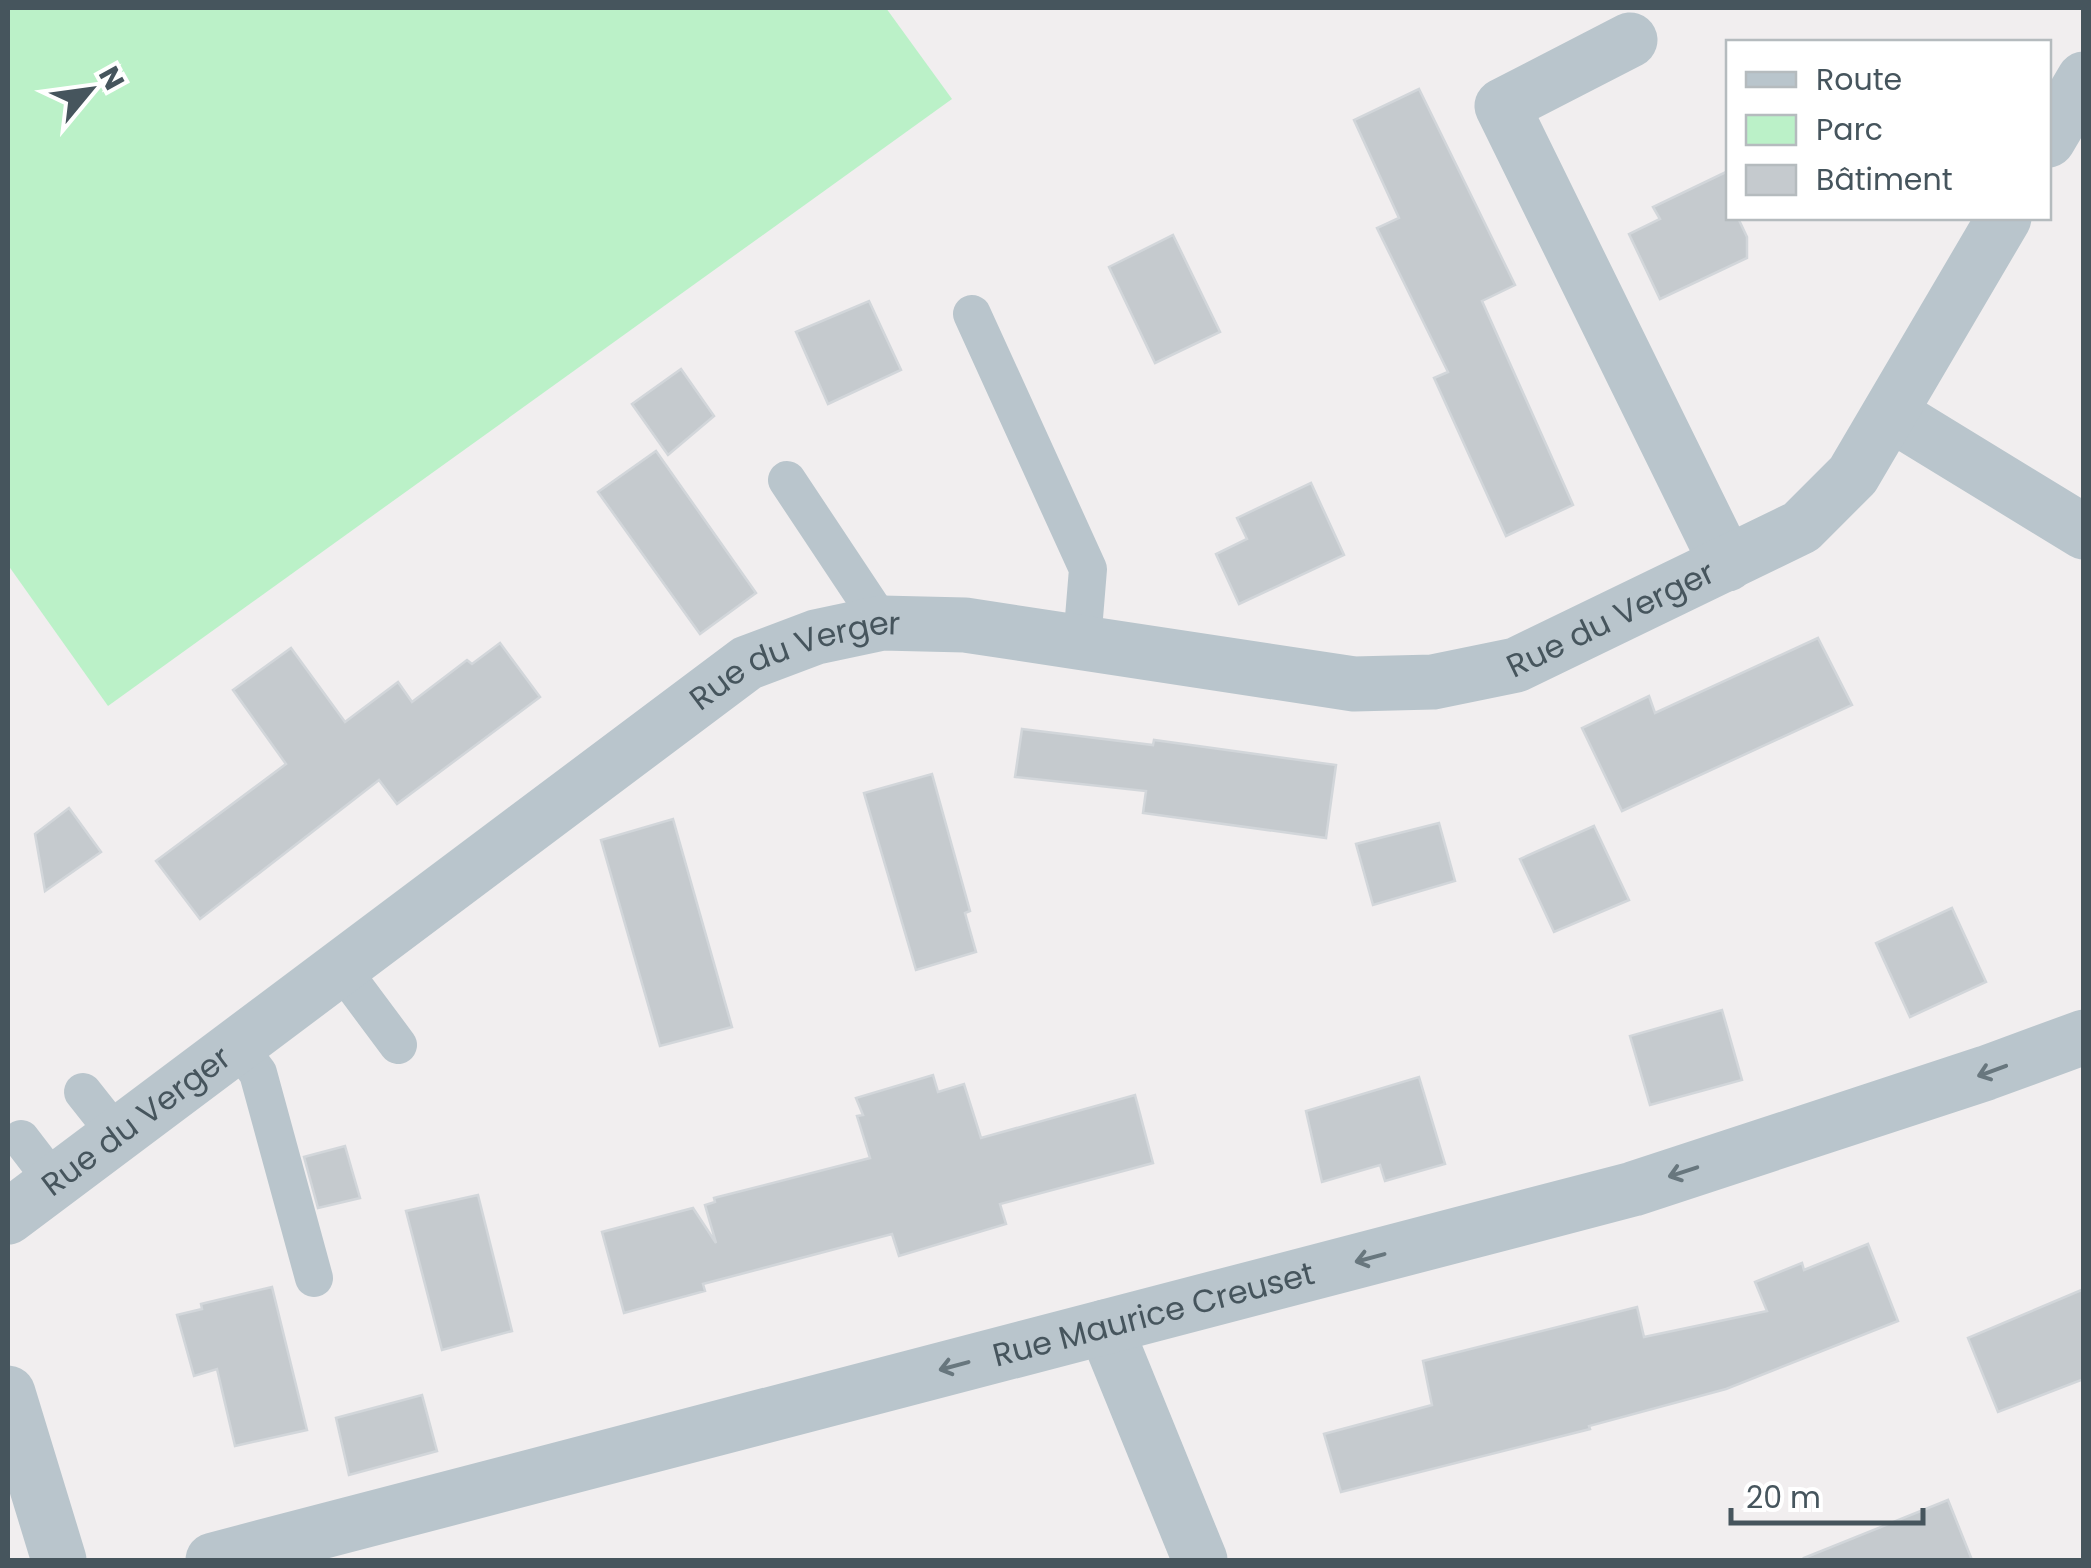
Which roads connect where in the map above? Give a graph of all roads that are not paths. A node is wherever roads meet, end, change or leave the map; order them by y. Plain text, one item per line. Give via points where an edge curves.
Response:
1 (1630, 40) dead end
2 (2084, 79) edge
3 (2051, 135) edge
4 (2003, 220) edge
5 (972, 314) dead end
6 (1891, 414) junction
7 (787, 480) dead end
8 (2084, 532) edge
9 (1727, 564) junction
10 (882, 623) junction
11 (1082, 642) junction
12 (340, 967) junction
13 (2084, 1037) edge
14 (398, 1044) dead end
15 (237, 1045) junction
16 (83, 1092) dead end
17 (117, 1135) junction
18 (21, 1140) dead end
19 (54, 1182) junction
20 (8, 1217) edge
21 (314, 1278) dead end
22 (1105, 1327) junction
23 (8, 1393) edge
24 (59, 1560) edge
25 (214, 1560) edge
26 (1200, 1560) edge

1 - 9 street, Rue du Verger via 1502,106
2 - 3 street
4 - 6 street, Rue du Verger
5 - 11 lane via 1088,570
6 - 8 street
6 - 9 street, Rue du Verger via 1853,475 1801,526
7 - 10 lane
9 - 11 street, Rue du Verger via 1516,665 1434,682 1354,684
10 - 11 street, Rue du Verger via 965,625
10 - 12 street, Rue du Verger via 816,637 747,663
12 - 14 lane
12 - 15 street, Rue du Verger
13 -> 22 street, Rue Maurice Creuset via 1633,1189
15 - 17 street, Rue du Verger
15 - 21 lane via 258,1073
16 - 17 lane
17 - 19 street, Rue du Verger
18 - 19 lane
19 - 20 street, Rue du Verger
22 -> 25 street, Rue Maurice Creuset
22 - 26 street
23 - 24 street

